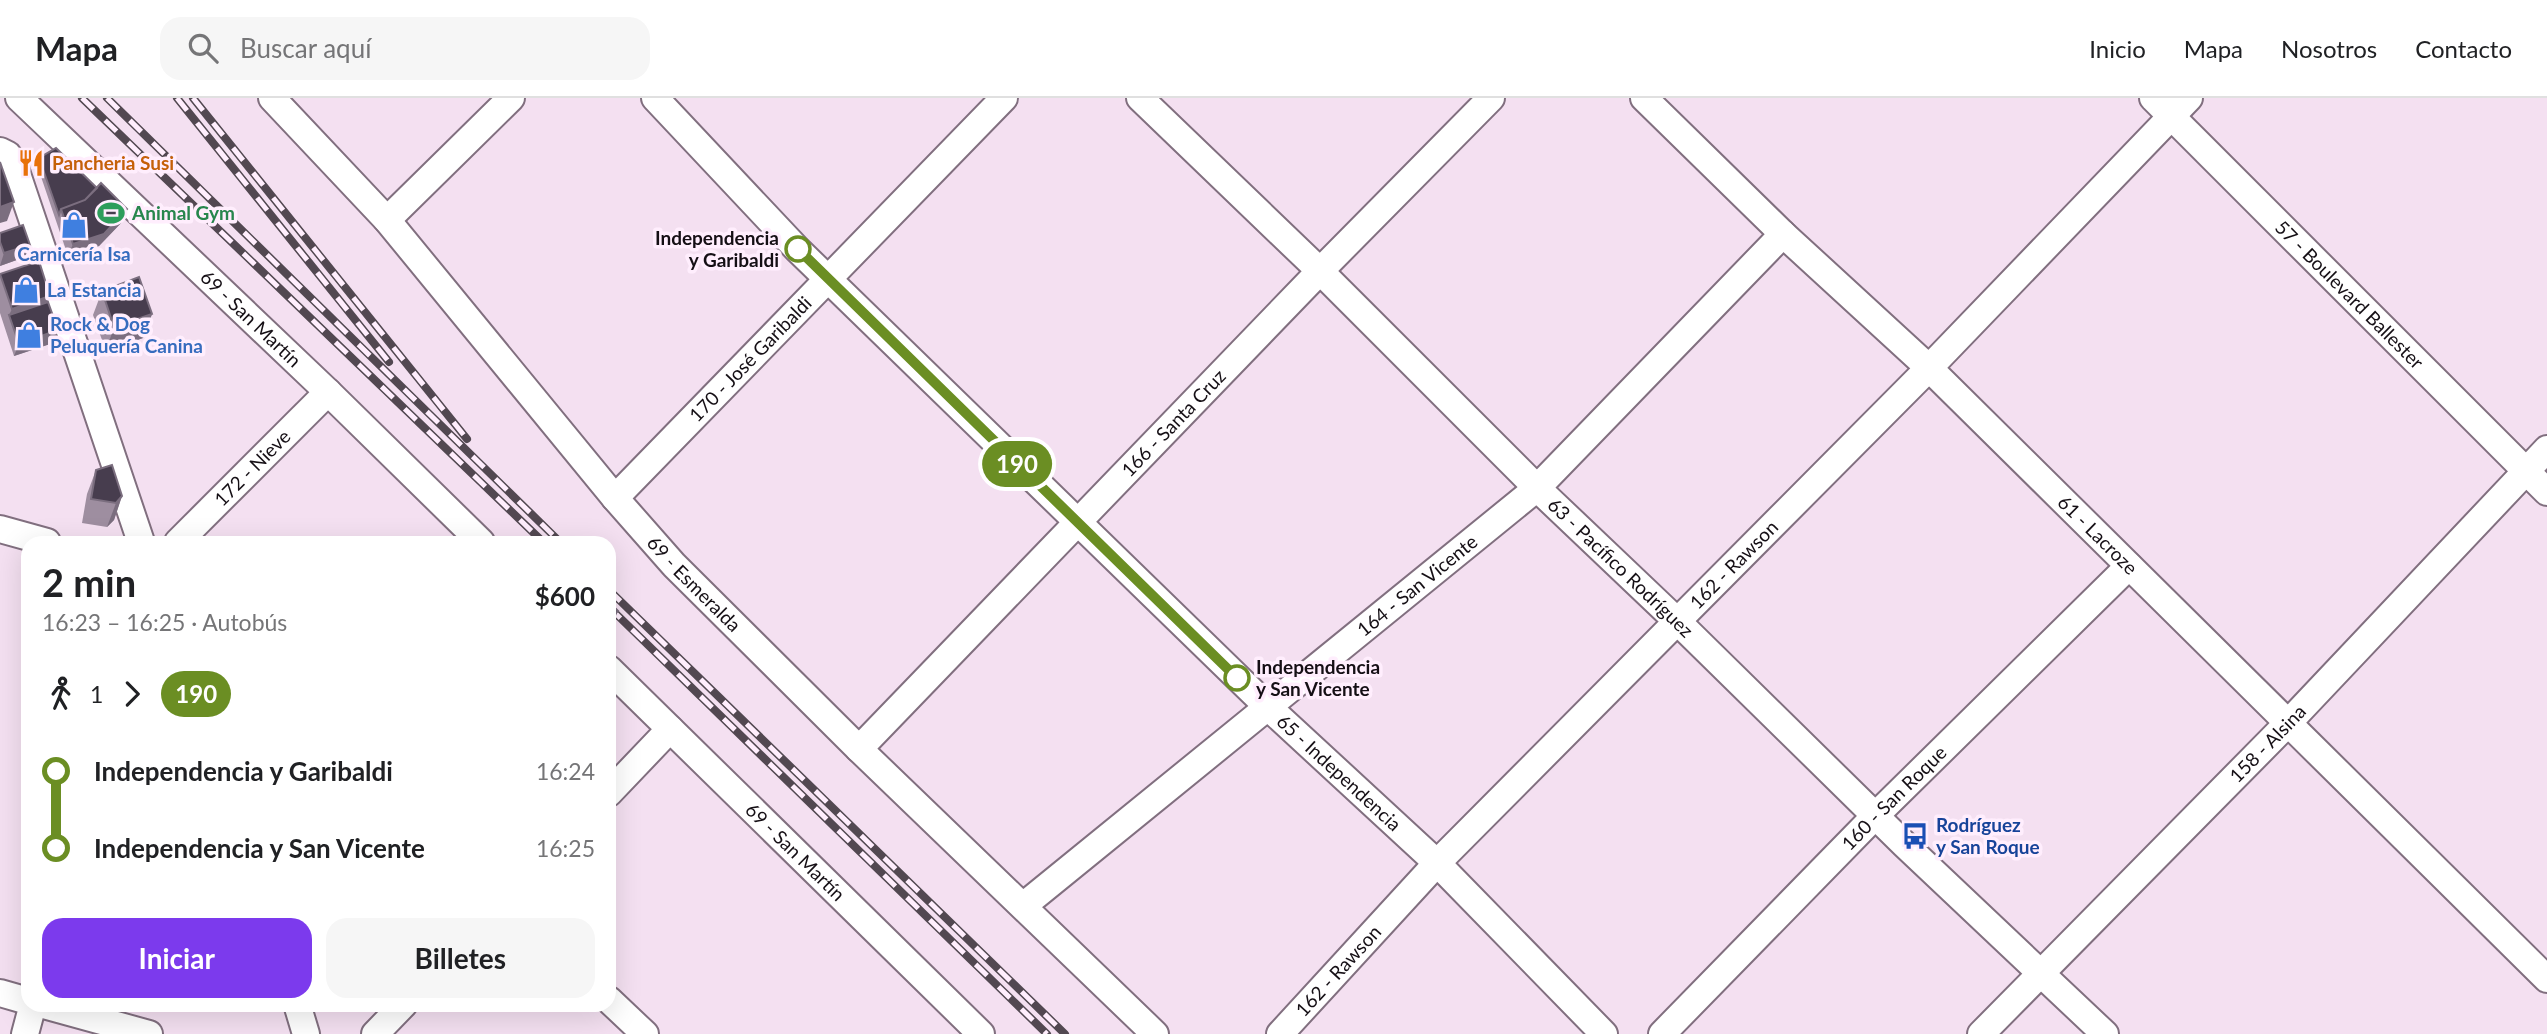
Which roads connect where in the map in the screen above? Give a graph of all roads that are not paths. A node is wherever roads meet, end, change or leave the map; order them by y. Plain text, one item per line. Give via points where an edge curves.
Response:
1 (19, 98) edge
2 (272, 98) edge
3 (510, 98) edge
4 (655, 98) edge
5 (1004, 98) edge
6 (1140, 98) edge
7 (1491, 98) edge
8 (1644, 98) edge
9 (2171, 104) edge
10 (0, 151) edge
11 (387, 220) junction
12 (1783, 234) junction
13 (1320, 271) junction
14 (827, 279) junction
15 (1929, 368) junction
16 (328, 392) junction
17 (2547, 449) edge
18 (2525, 471) junction
19 (1537, 488) junction
20 (2547, 492) edge
21 (615, 498) junction
22 (1078, 523) junction
23 (0, 529) edge
24 (25, 536) edge
25 (139, 536) edge
26 (184, 536) edge
27 (475, 536) edge
28 (2129, 566) junction
29 (1677, 621) junction
30 (616, 676) edge
31 (1268, 707) junction
32 (2287, 724) junction
33 (670, 729) junction
34 (859, 749) junction
35 (616, 786) edge
36 (1875, 816) junction
37 (1437, 863) junction
38 (1023, 906) junction
39 (2042, 972) junction
40 (2547, 979) edge
41 (0, 993) edge
42 (21, 999) edge
43 (616, 1007) edge
44 (31, 1012) edge
45 (69, 1012) edge
46 (299, 1012) edge
47 (396, 1012) edge
48 (25, 1034) edge
49 (149, 1034) edge
50 (306, 1034) edge
51 (375, 1034) edge
52 (645, 1034) edge
53 (981, 1034) edge
54 (1155, 1034) edge
55 (1280, 1034) edge
56 (1604, 1034) edge
57 (1662, 1034) edge
58 (1981, 1034) edge
59 (2105, 1034) edge

1 - 16 street, 69 - San Martín
2 - 11 street, 69 - Esmeralda
3 - 11 street
4 - 14 street, 65 - Independencia
5 - 14 street, 170 - José Garibaldi
6 - 13 street, 63 - Pacífico Rodríguez
7 - 13 street, 166 - Santa Cruz
8 - 12 street, 61 - Lacroze
9 - 15 street, 162 - Rawson
9 - 18 street, 57 - Boulevard Ballester
10 - 25 street via 14,165
11 - 21 street, 69 - Esmeralda
12 - 15 street, 61 - Lacroze
12 - 19 street, 164 - San Vicente
13 - 19 street, 63 - Pacífico Rodríguez
13 - 22 street, 166 - Santa Cruz
14 - 21 street, 170 - José Garibaldi
14 - 22 street, 65 - Independencia
15 - 28 street, 61 - Lacroze
15 - 29 street, 162 - Rawson
16 - 26 street, 172 - Nieve
16 - 27 street, 69 - San Martín
17 - 18 street, 158 - Alsina
18 - 20 street, 57 - Boulevard Ballester
18 - 32 street, 158 - Alsina
19 - 29 street, 63 - Pacífico Rodríguez
19 - 31 street, 164 - San Vicente
21 - 34 street, 69 - Esmeralda via 674,565
22 - 31 street, 65 - Independencia
22 - 34 street, 166 - Santa Cruz
23 - 24 street
28 - 32 street, 61 - Lacroze
28 - 36 street, 160 - San Roque
29 - 36 street, 63 - Pacífico Rodríguez
29 - 37 street, 162 - Rawson
30 - 33 street, 69 - San Martín
31 - 37 street, 65 - Independencia
31 - 38 street, 164 - San Vicente
32 - 39 street, 158 - Alsina
32 - 40 street, 61 - Lacroze
33 - 35 street
33 - 53 street, 69 - San Martín
34 - 38 street, 69 - Esmeralda
36 - 39 street, 63 - Pacífico Rodríguez
36 - 57 street, 160 - San Roque
37 - 55 street, 162 - Rawson
37 - 56 street, 65 - Independencia
38 - 54 street, 69 - Esmeralda
39 - 58 street, 158 - Alsina
39 - 59 street, 63 - Pacífico Rodríguez
41 - 42 street
43 - 52 street
44 - 48 street
45 - 49 street
46 - 50 street
47 - 51 street

